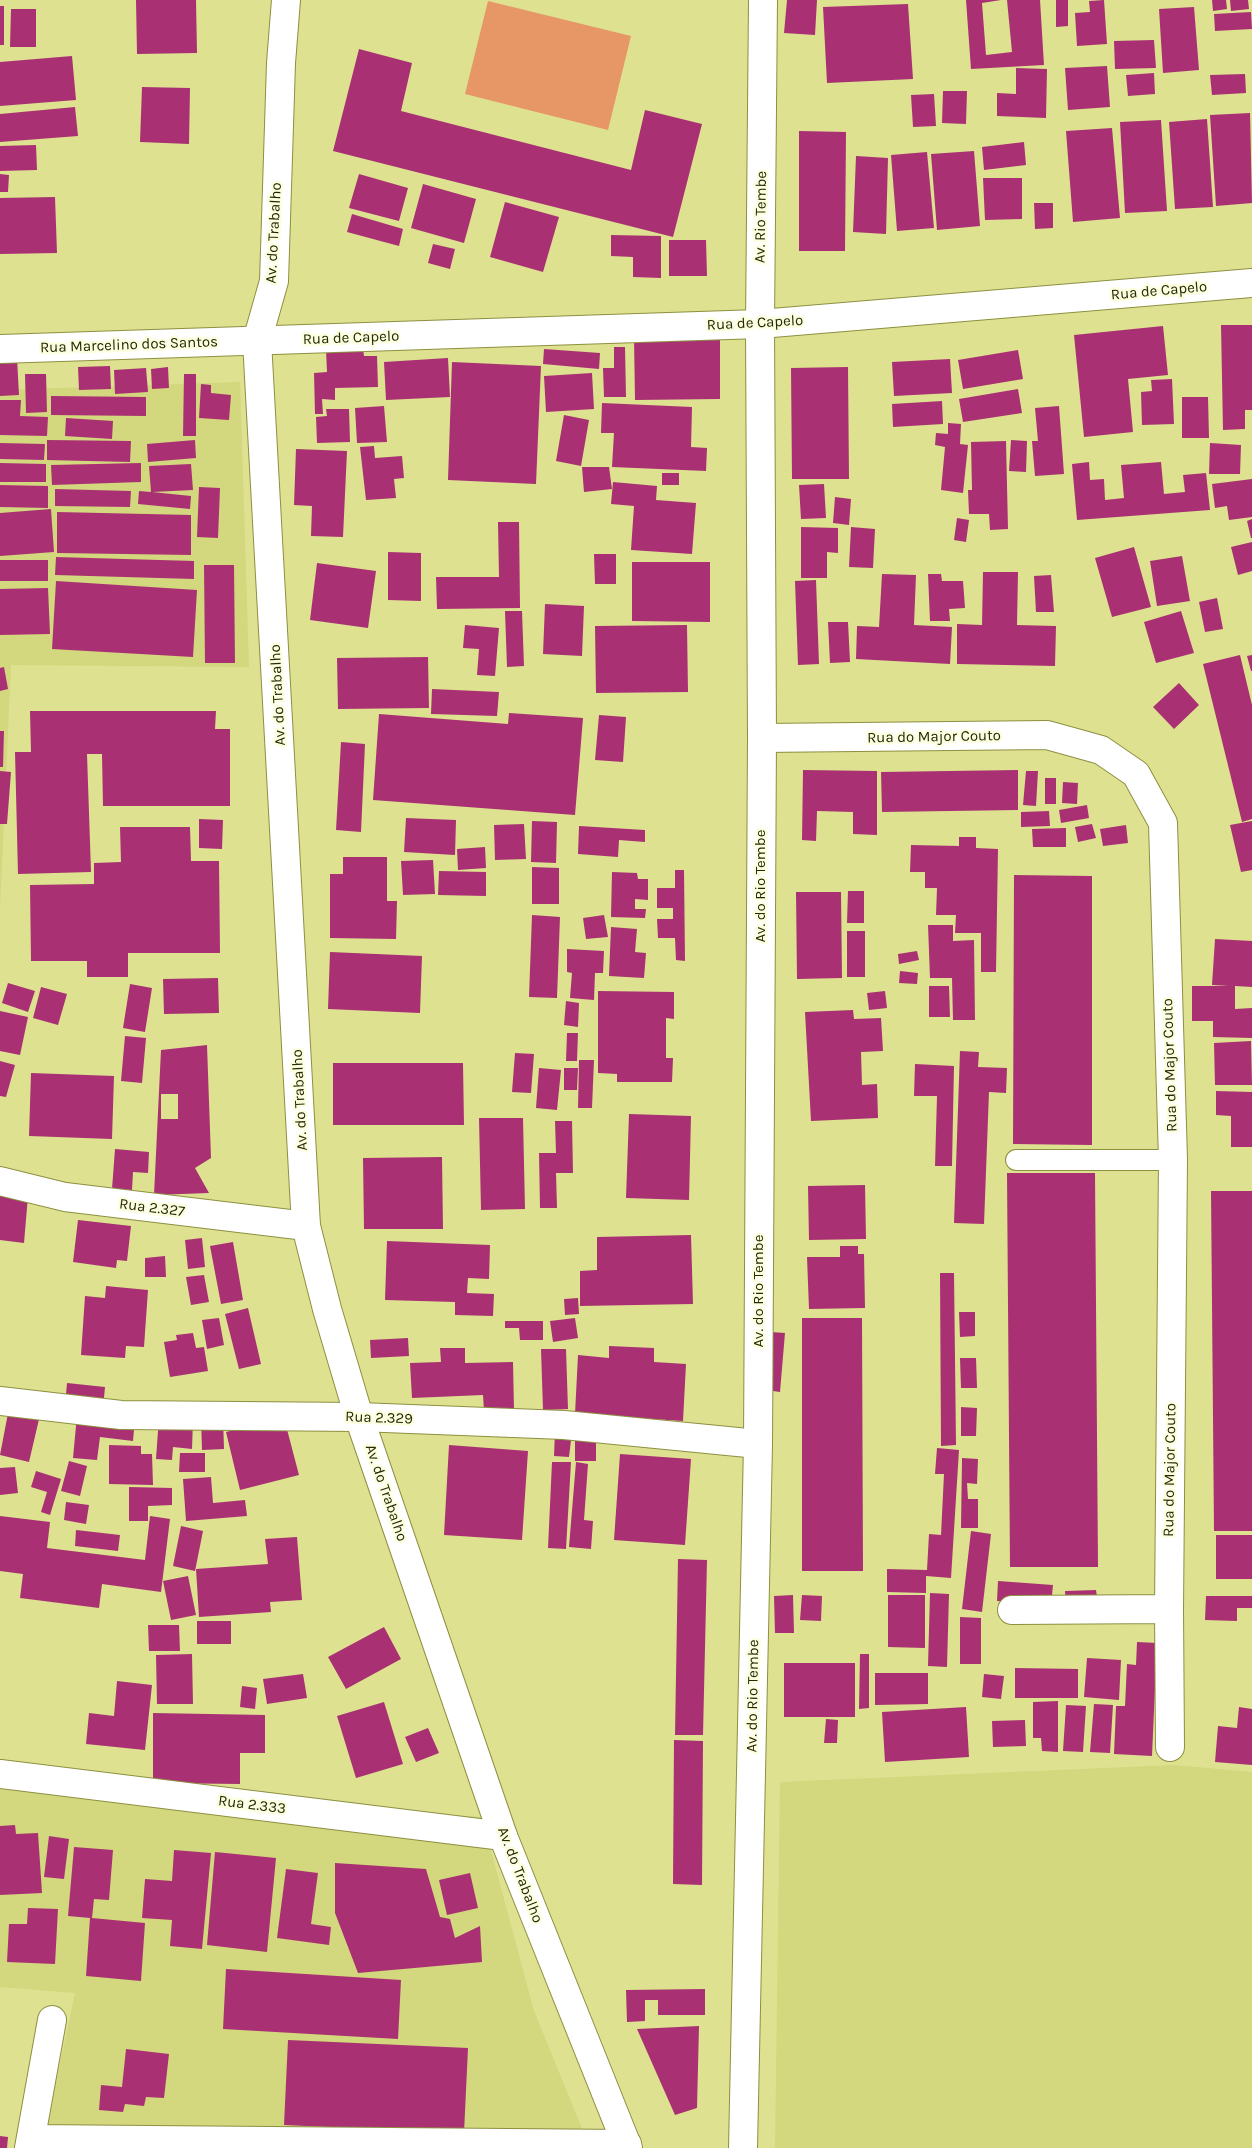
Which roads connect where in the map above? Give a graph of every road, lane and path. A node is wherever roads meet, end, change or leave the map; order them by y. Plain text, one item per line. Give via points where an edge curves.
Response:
1 (286, 0) edge
2 (763, 0) edge
3 (1252, 283) edge
4 (760, 324) junction
5 (257, 341) junction
6 (0, 349) edge
7 (761, 433) joint
8 (762, 738) junction
9 (1016, 1160) dead end
10 (1173, 1160) junction
11 (0, 1181) edge
12 (306, 1226) junction
13 (0, 1402) edge
14 (359, 1417) junction
15 (758, 1444) junction
16 (1169, 1609) junction
17 (1012, 1610) dead end
18 (1170, 1747) dead end
19 (0, 1774) edge
20 (503, 1836) junction
21 (52, 2020) dead end
22 (30, 2143) edge
23 (628, 2146) edge
24 (743, 2148) edge

1 - 5 street, Av. do Trabalho via 274,280
2 - 4 street, Av. Rio Tembe
3 - 4 street, Rua de Capelo
4 - 5 street, Rua de Capelo
4 - 7 street, Av. Rio Tembe
5 - 6 street, Rua Marcelino dos Santos
5 - 12 street, Av. do Trabalho
7 - 8 street, Av. do Rio Tembe
8 - 10 street, Rua do Major Couto via 1047,735 1101,750 1136,774 1163,823
8 - 15 street, Av. do Rio Tembe
9 - 10 lane
10 - 16 street, Rua do Major Couto
11 - 12 street, Rua 2.327 via 65,1197
12 - 14 street, Av. do Trabalho
13 - 14 street, Rua 2.329 via 121,1415
14 - 15 street, Rua 2.329 via 564,1425
14 - 20 street, Av. do Trabalho
15 - 24 street, Av. do Rio Tembe
16 - 17 street
16 - 18 street, Rua do Major Couto
19 - 20 street, Rua 2.333
20 - 23 street, Av. do Trabalho
21 - 22 street
22 - 23 street

